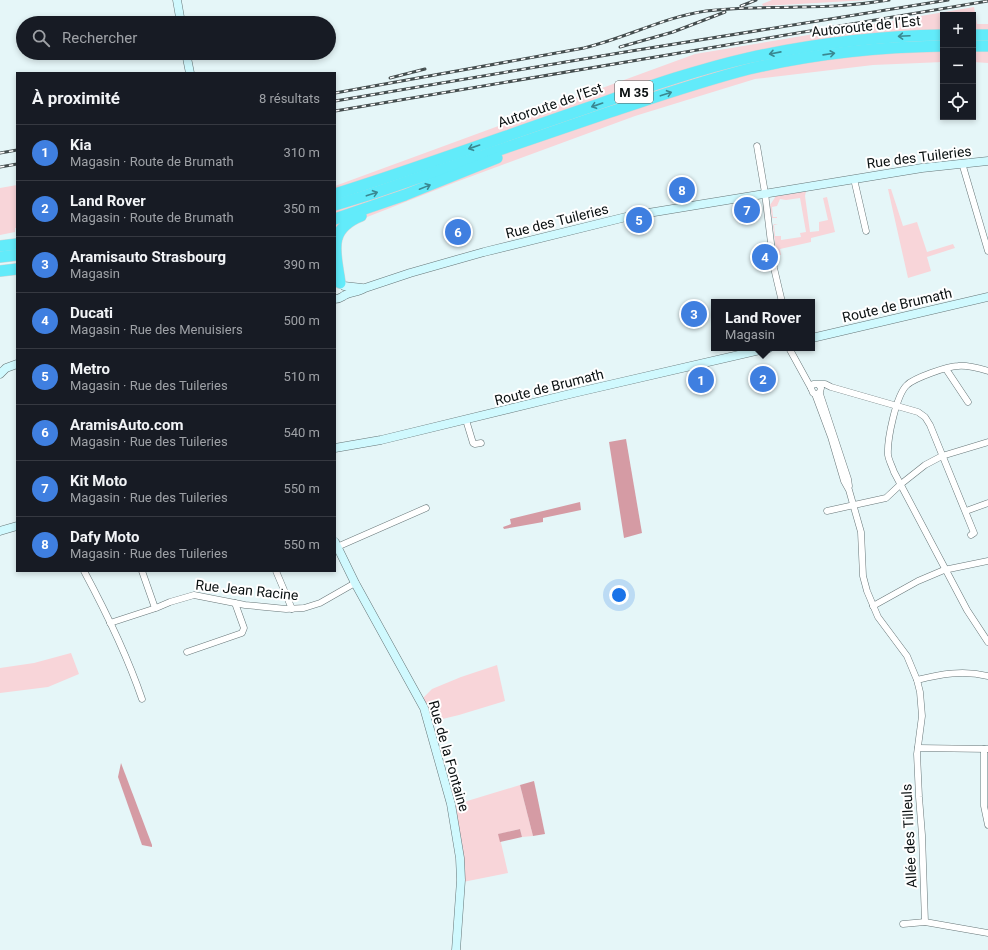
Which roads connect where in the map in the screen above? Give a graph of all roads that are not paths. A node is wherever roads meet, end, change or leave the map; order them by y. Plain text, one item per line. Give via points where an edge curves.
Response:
1 (177, 0) edge
2 (180, 16) edge
3 (940, 35) edge
4 (976, 35) edge
5 (988, 35) edge
6 (940, 46) edge
7 (976, 46) edge
8 (988, 46) edge
9 (187, 60) edge
10 (190, 72) edge
11 (523, 142) junction
12 (757, 146) dead end
13 (988, 161) edge
14 (962, 163) junction
15 (854, 178) junction
16 (765, 193) junction
17 (336, 194) edge
18 (404, 195) junction
19 (336, 205) edge
20 (336, 219) edge
21 (866, 231) dead end
22 (16, 244) edge
23 (0, 246) edge
24 (988, 251) edge
25 (16, 256) edge
26 (0, 257) edge
27 (0, 267) edge
28 (16, 268) edge
29 (16, 268) edge
30 (0, 271) edge
31 (340, 284) edge
32 (365, 288) junction
33 (344, 295) junction
34 (988, 297) edge
35 (336, 298) edge
36 (781, 299) edge
37 (815, 337) edge
38 (756, 351) edge
39 (791, 351) edge
40 (16, 364) edge
41 (946, 369) junction
42 (988, 371) edge
43 (803, 373) junction
44 (0, 374) edge
45 (818, 389) junction
46 (968, 402) dead end
47 (897, 405) junction
48 (466, 420) junction
49 (988, 442) edge
50 (480, 443) dead end
51 (336, 448) edge
52 (942, 456) junction
53 (901, 484) junction
54 (988, 503) edge
55 (854, 505) junction
56 (426, 508) dead end
57 (827, 511) dead end
58 (966, 512) junction
59 (16, 526) edge
60 (0, 531) edge
61 (971, 535) dead end
62 (336, 544) edge
63 (988, 561) edge
64 (944, 570) junction
65 (84, 572) edge
66 (142, 572) edge
67 (276, 572) edge
68 (356, 583) junction
69 (235, 603) junction
70 (872, 606) junction
71 (155, 608) junction
72 (292, 609) junction
73 (110, 623) junction
74 (988, 642) edge
75 (187, 652) dead end
76 (988, 676) edge
77 (917, 680) junction
78 (142, 699) dead end
79 (918, 748) junction
80 (986, 749) edge
81 (988, 824) edge
82 (925, 922) junction
83 (903, 924) dead end
84 (988, 933) edge
85 (456, 950) edge

1 - 2 street
3 -> 17 highway, Autoroute de l’Est / M 35 via 855,40 740,60 633,92
4 - 5 highway
11 -> 6 highway, Autoroute de l’Est / M 35 via 749,69 855,51
7 - 8 highway
9 - 10 street
18 -> 11 highway via 514,152
19 -> 11 highway, Autoroute de l’Est / M 35
12 - 16 street
13 - 14 street, Rue des Tuileries
14 - 15 street, Rue des Tuileries
14 - 24 street
15 - 16 street, Rue des Tuileries
15 - 21 street, Rue des Tuileries
16 - 32 street, Rue des Tuileries via 630,216 484,252
16 - 36 street via 774,268
18 - 20 highway
18 - 31 highway via 398,201 353,220 341,229 336,238
22 - 23 highway
25 - 26 highway
27 - 28 highway
29 - 30 highway
31 - 32 street, Rue des Tuileries
31 - 33 street via 346,291
32 - 33 street, Rue des Tuileries
33 - 35 street, Rue des Tuileries
34 - 37 street, Route de Brumath
38 - 48 street, Route de Brumath
39 - 43 street, Allée des Tilleuls
40 - 44 street via 6,368
41 - 42 street via 968,366
41 - 46 street
41 - 47 street via 913,380 905,386
43 - 45 street
43 - 45 street, Allée des Tilleuls via 812,392
45 - 47 street via 828,384
45 - 55 street, Allée des Tilleuls via 844,481
47 - 52 street via 925,417
47 - 53 street via 888,452
48 - 50 street via 473,442
48 - 51 street, Route de Brumath
49 - 52 street
52 - 53 street
52 - 58 street
53 - 55 street via 886,498
53 - 64 street
54 - 58 street
55 - 57 street
55 - 70 street, Allée des Tilleuls via 861,532 863,576
56 - 62 street
58 - 61 street via 974,533
59 - 60 street
62 - 68 street, Rue de la Fontaine
63 - 64 street
64 - 70 street via 918,580
64 - 74 street
65 - 73 street
66 - 71 street
67 - 72 street
68 - 72 street, Rue Jean Racine via 315,605
68 - 85 street, Rue de la Fontaine via 424,708 449,796 456,828 461,880
69 - 71 street, Rue Jean Racine via 194,595
69 - 72 street, Rue Jean Racine
69 - 75 street via 244,628 242,633
70 - 77 street, Allée des Tilleuls via 907,656
71 - 73 street, Rue Jean Racine
73 - 78 street
76 - 77 street via 963,672
77 - 79 street, Allée des Tilleuls via 922,707
79 - 80 street
79 - 82 street, Allée des Tilleuls
80 - 81 street via 984,806
82 - 83 street
82 - 84 street

